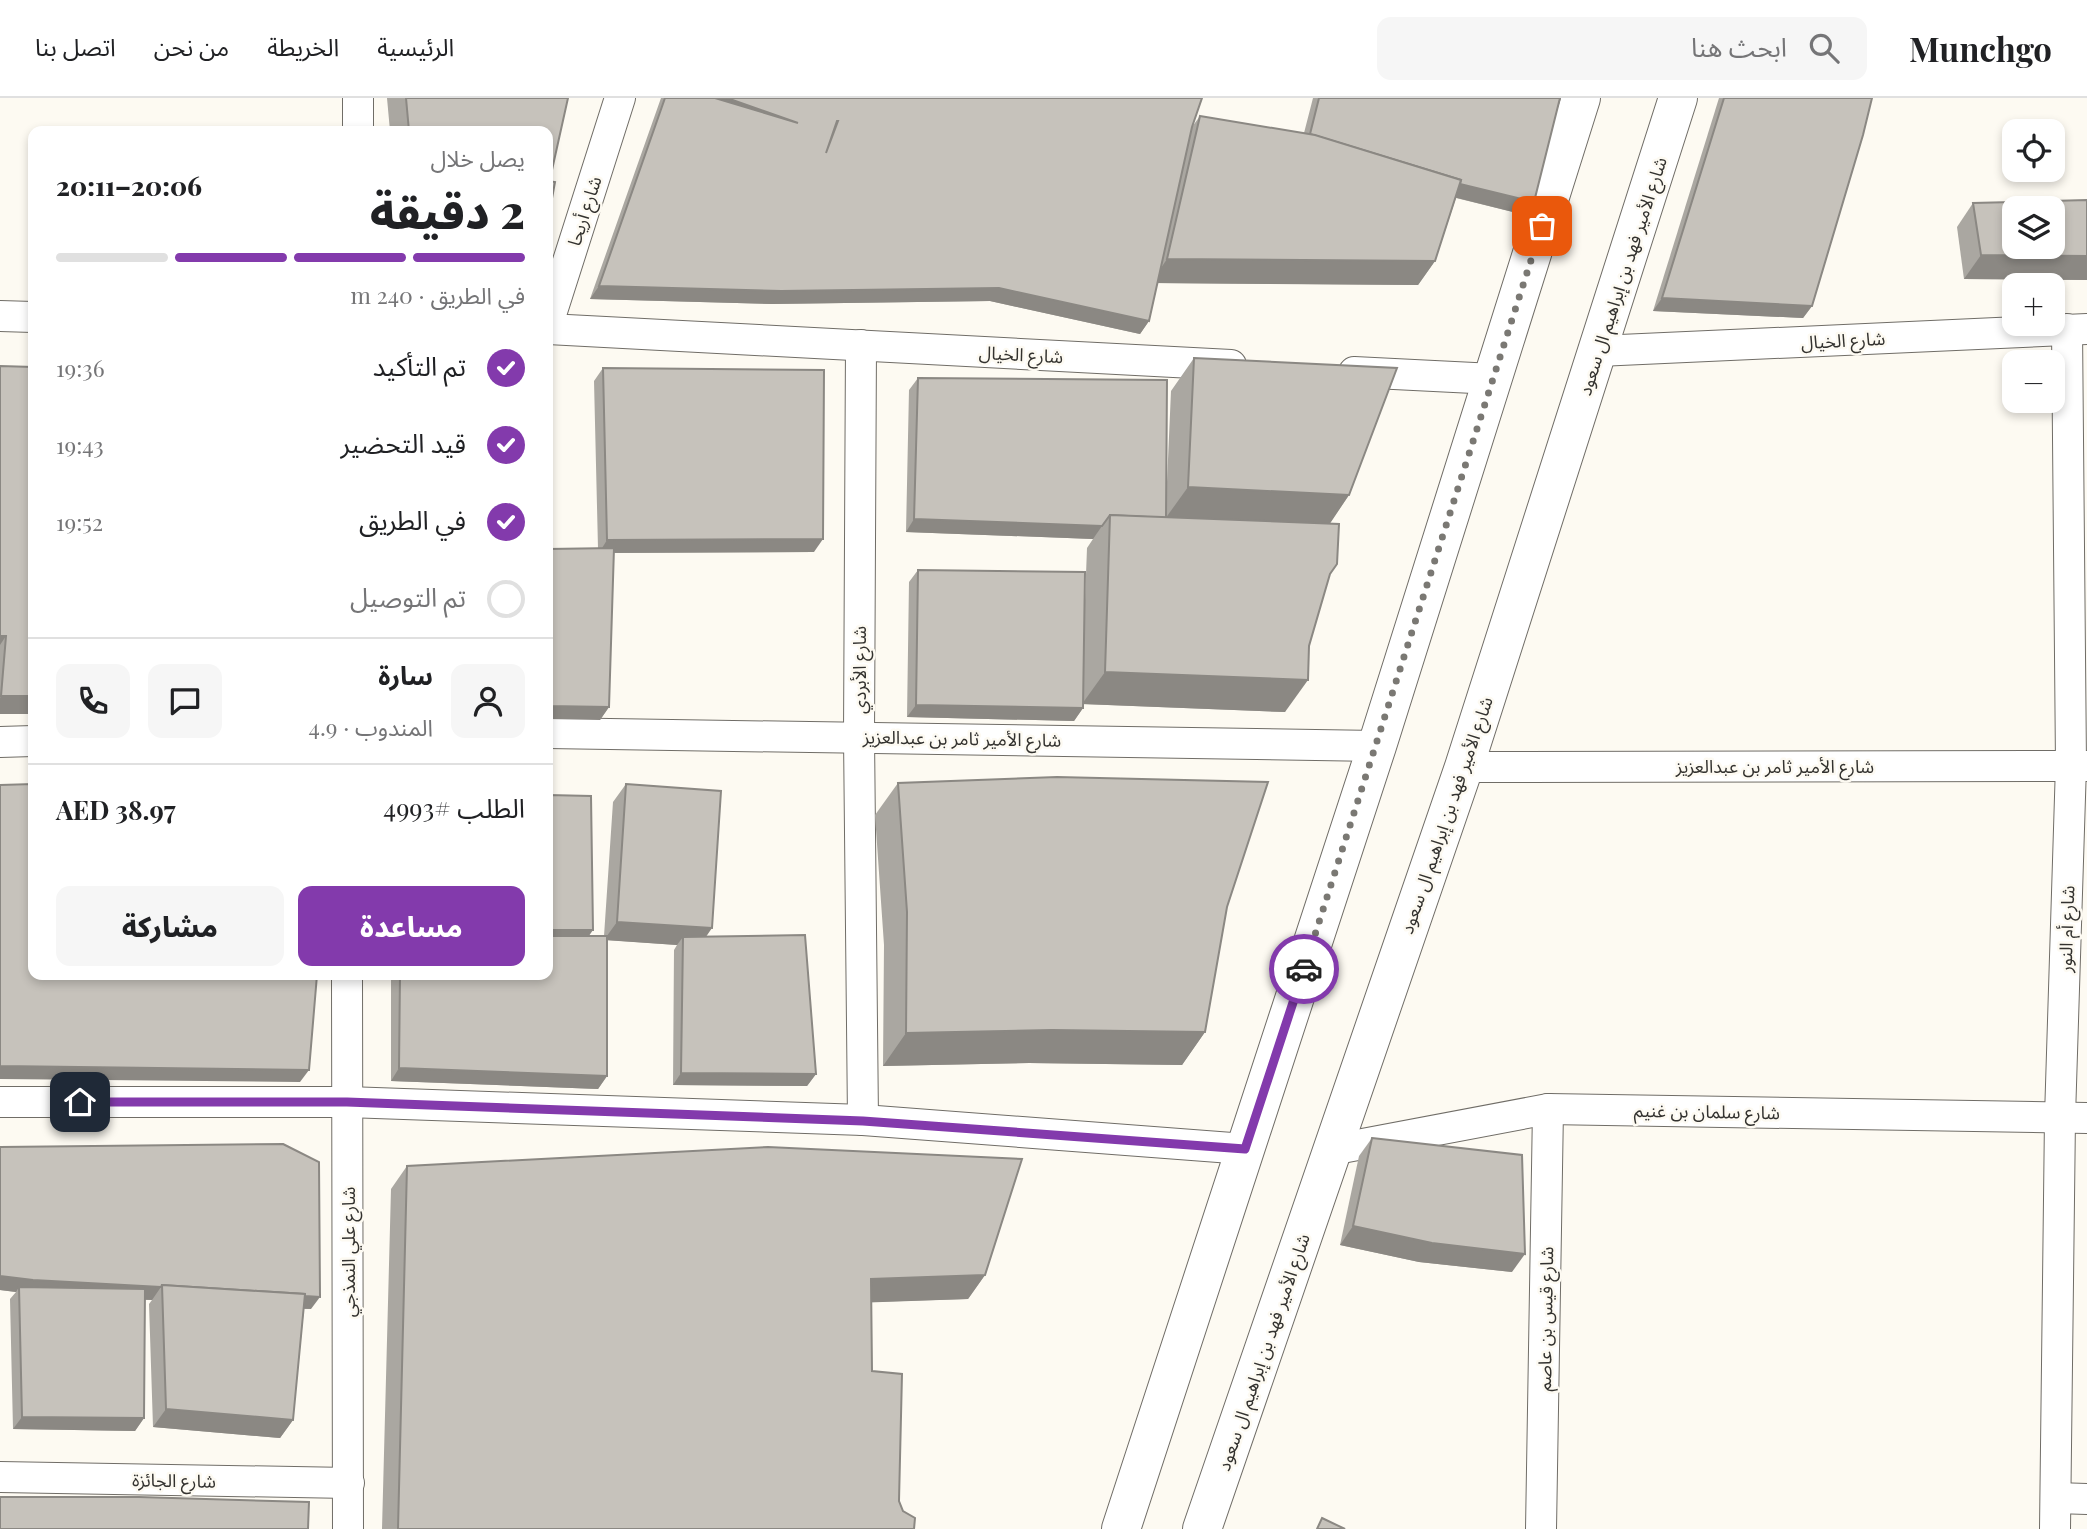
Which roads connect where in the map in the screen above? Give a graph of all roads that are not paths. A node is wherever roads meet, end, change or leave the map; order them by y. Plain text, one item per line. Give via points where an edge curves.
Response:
1 (358, 98) edge
2 (620, 98) edge
3 (1581, 98) edge
4 (1678, 98) edge
5 (358, 126) edge
6 (553, 310) edge
7 (0, 316) edge
8 (28, 317) edge
9 (553, 326) edge
10 (2077, 329) edge
11 (861, 345) junction
12 (1598, 351) junction
13 (1260, 367) edge
14 (1329, 370) edge
15 (1494, 379) junction
16 (553, 733) edge
17 (859, 736) junction
18 (28, 741) edge
19 (0, 742) edge
20 (1377, 746) junction
21 (2079, 765) edge
22 (1464, 767) junction
23 (347, 980) edge
24 (0, 1102) edge
25 (347, 1102) junction
26 (1549, 1109) junction
27 (2074, 1117) edge
28 (863, 1121) junction
29 (1245, 1149) junction
30 (1331, 1150) junction
31 (0, 1477) edge
32 (349, 1483) junction
33 (2056, 1498) junction
34 (2087, 1499) edge
35 (348, 1529) edge
36 (1121, 1529) edge
37 (1202, 1529) edge
38 (1541, 1529) edge
39 (2055, 1529) edge

1 - 5 street
2 - 6 street, شارع أريحا
3 - 15 main road
4 - 12 main road, شارع الأمير فهد بن إبراهيم ال سعود
7 - 8 street
9 - 11 street, شارع الخيال
10 - 12 street, شارع الخيال
10 - 21 street, شارع أم النور
11 - 13 street, شارع الخيال
11 - 17 street, شارع الأبردي
12 - 22 main road, شارع الأمير فهد بن إبراهيم ال سعود
14 - 15 street
15 - 20 main road
16 - 17 street, شارع الأمير ثامر بن عبدالعزيز
17 - 20 street, شارع الأمير ثامر بن عبدالعزيز
17 - 28 street, شارع الأبردي
18 - 19 street
20 - 29 main road
21 - 22 street, شارع الأمير ثامر بن عبدالعزيز
21 - 27 street, شارع أم النور
22 - 30 main road, شارع الأمير فهد بن إبراهيم ال سعود
23 - 25 street, شارع علي النمذجي
24 - 25 street
25 - 28 street
25 - 32 street, شارع علي النمذجي
26 - 27 street, شارع سلمان بن غنيم
26 - 30 street, شارع سلمان بن غنيم
26 - 38 street, شارع قيس بن عاصم
27 - 33 street, شارع أم النور
28 - 29 street
29 - 36 main road
30 - 37 main road, شارع الأمير فهد بن إبراهيم ال سعود
31 - 32 street, شارع الجائزة
32 - 35 street, شارع علي النمذجي
33 - 34 street
33 - 39 street, شارع أم النور

